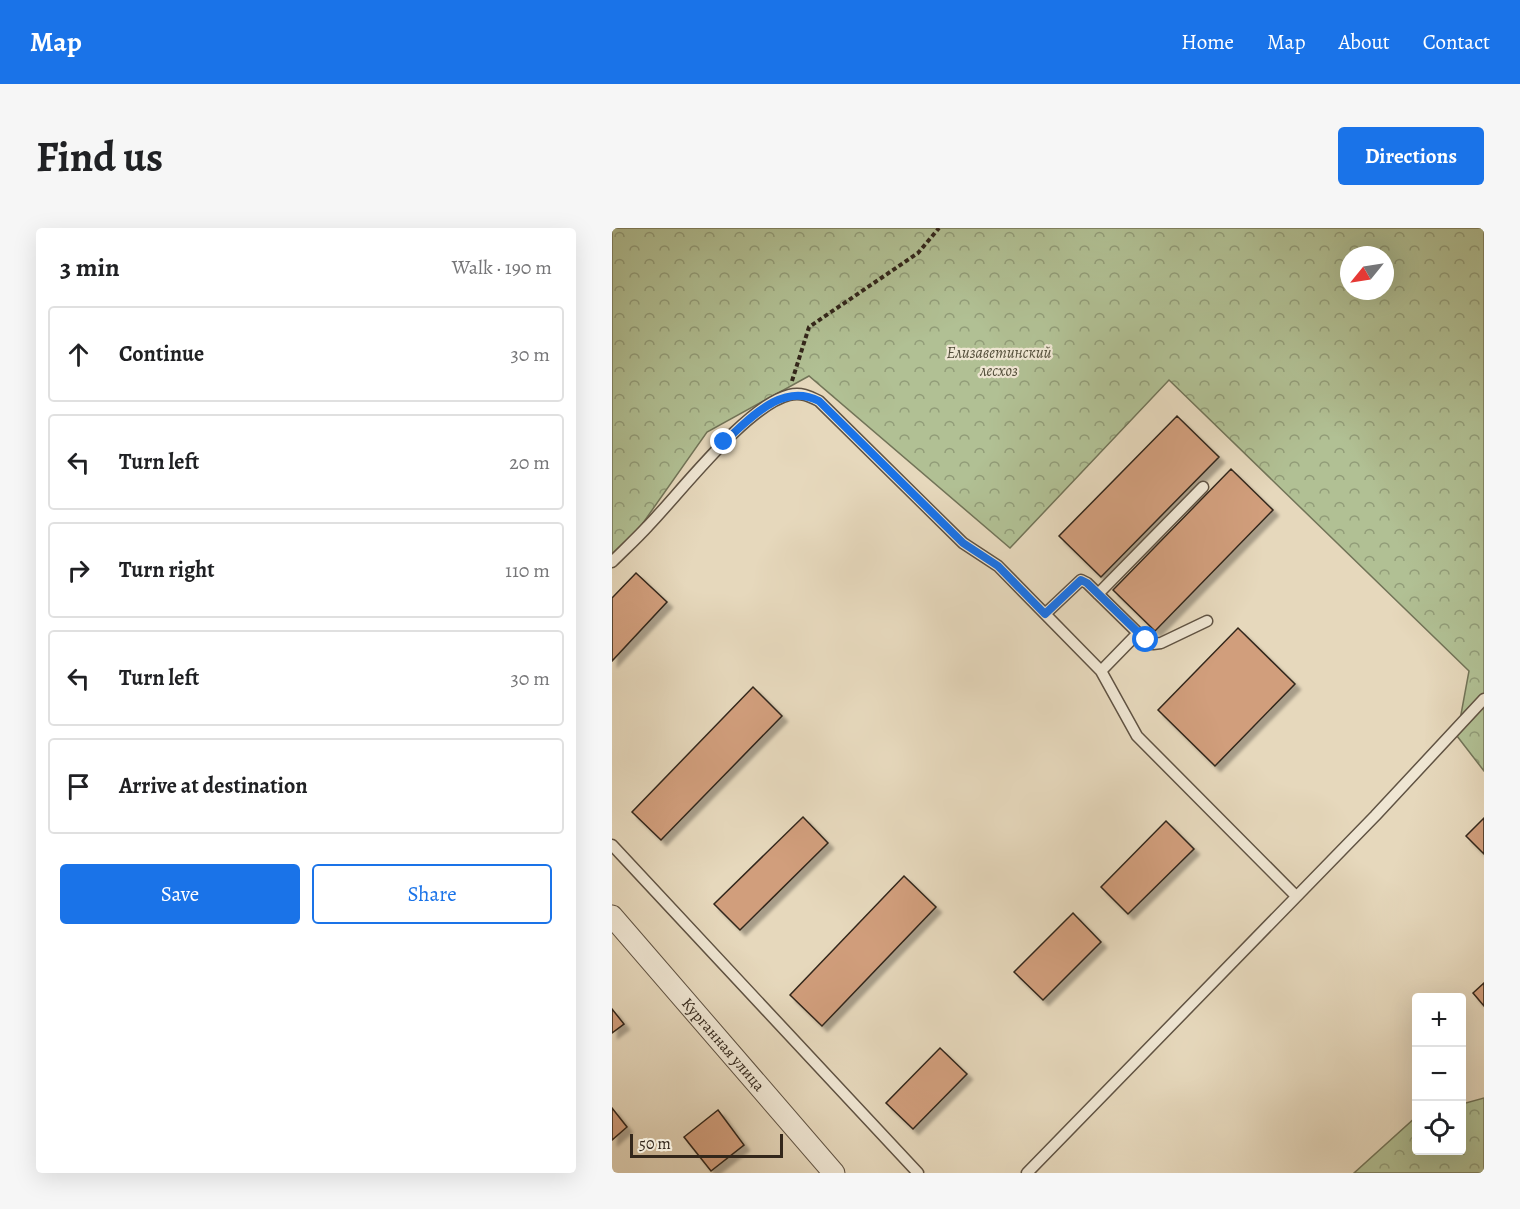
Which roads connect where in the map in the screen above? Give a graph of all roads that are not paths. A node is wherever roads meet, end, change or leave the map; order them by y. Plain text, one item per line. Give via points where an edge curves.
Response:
1 (1203, 487) dead end
2 (612, 562) edge
3 (1098, 594) junction
4 (1045, 614) junction
5 (1207, 621) dead end
6 (1138, 633) junction
7 (1101, 671) junction
8 (1484, 699) edge
9 (612, 845) edge
10 (1296, 896) junction
11 (612, 916) edge
12 (834, 1173) edge
13 (918, 1173) edge
14 (1027, 1173) edge

1 - 3 lane
2 - 4 lane via 724,442 758,412 788,395 805,394 819,401 963,543 998,566
3 - 4 lane via 1081,580
3 - 6 lane
4 - 7 lane
5 - 6 lane via 1161,643 1153,644
6 - 7 lane
7 - 10 lane via 1137,736
8 - 10 lane
9 - 13 lane
10 - 14 lane
11 - 12 street, Курганная улица

